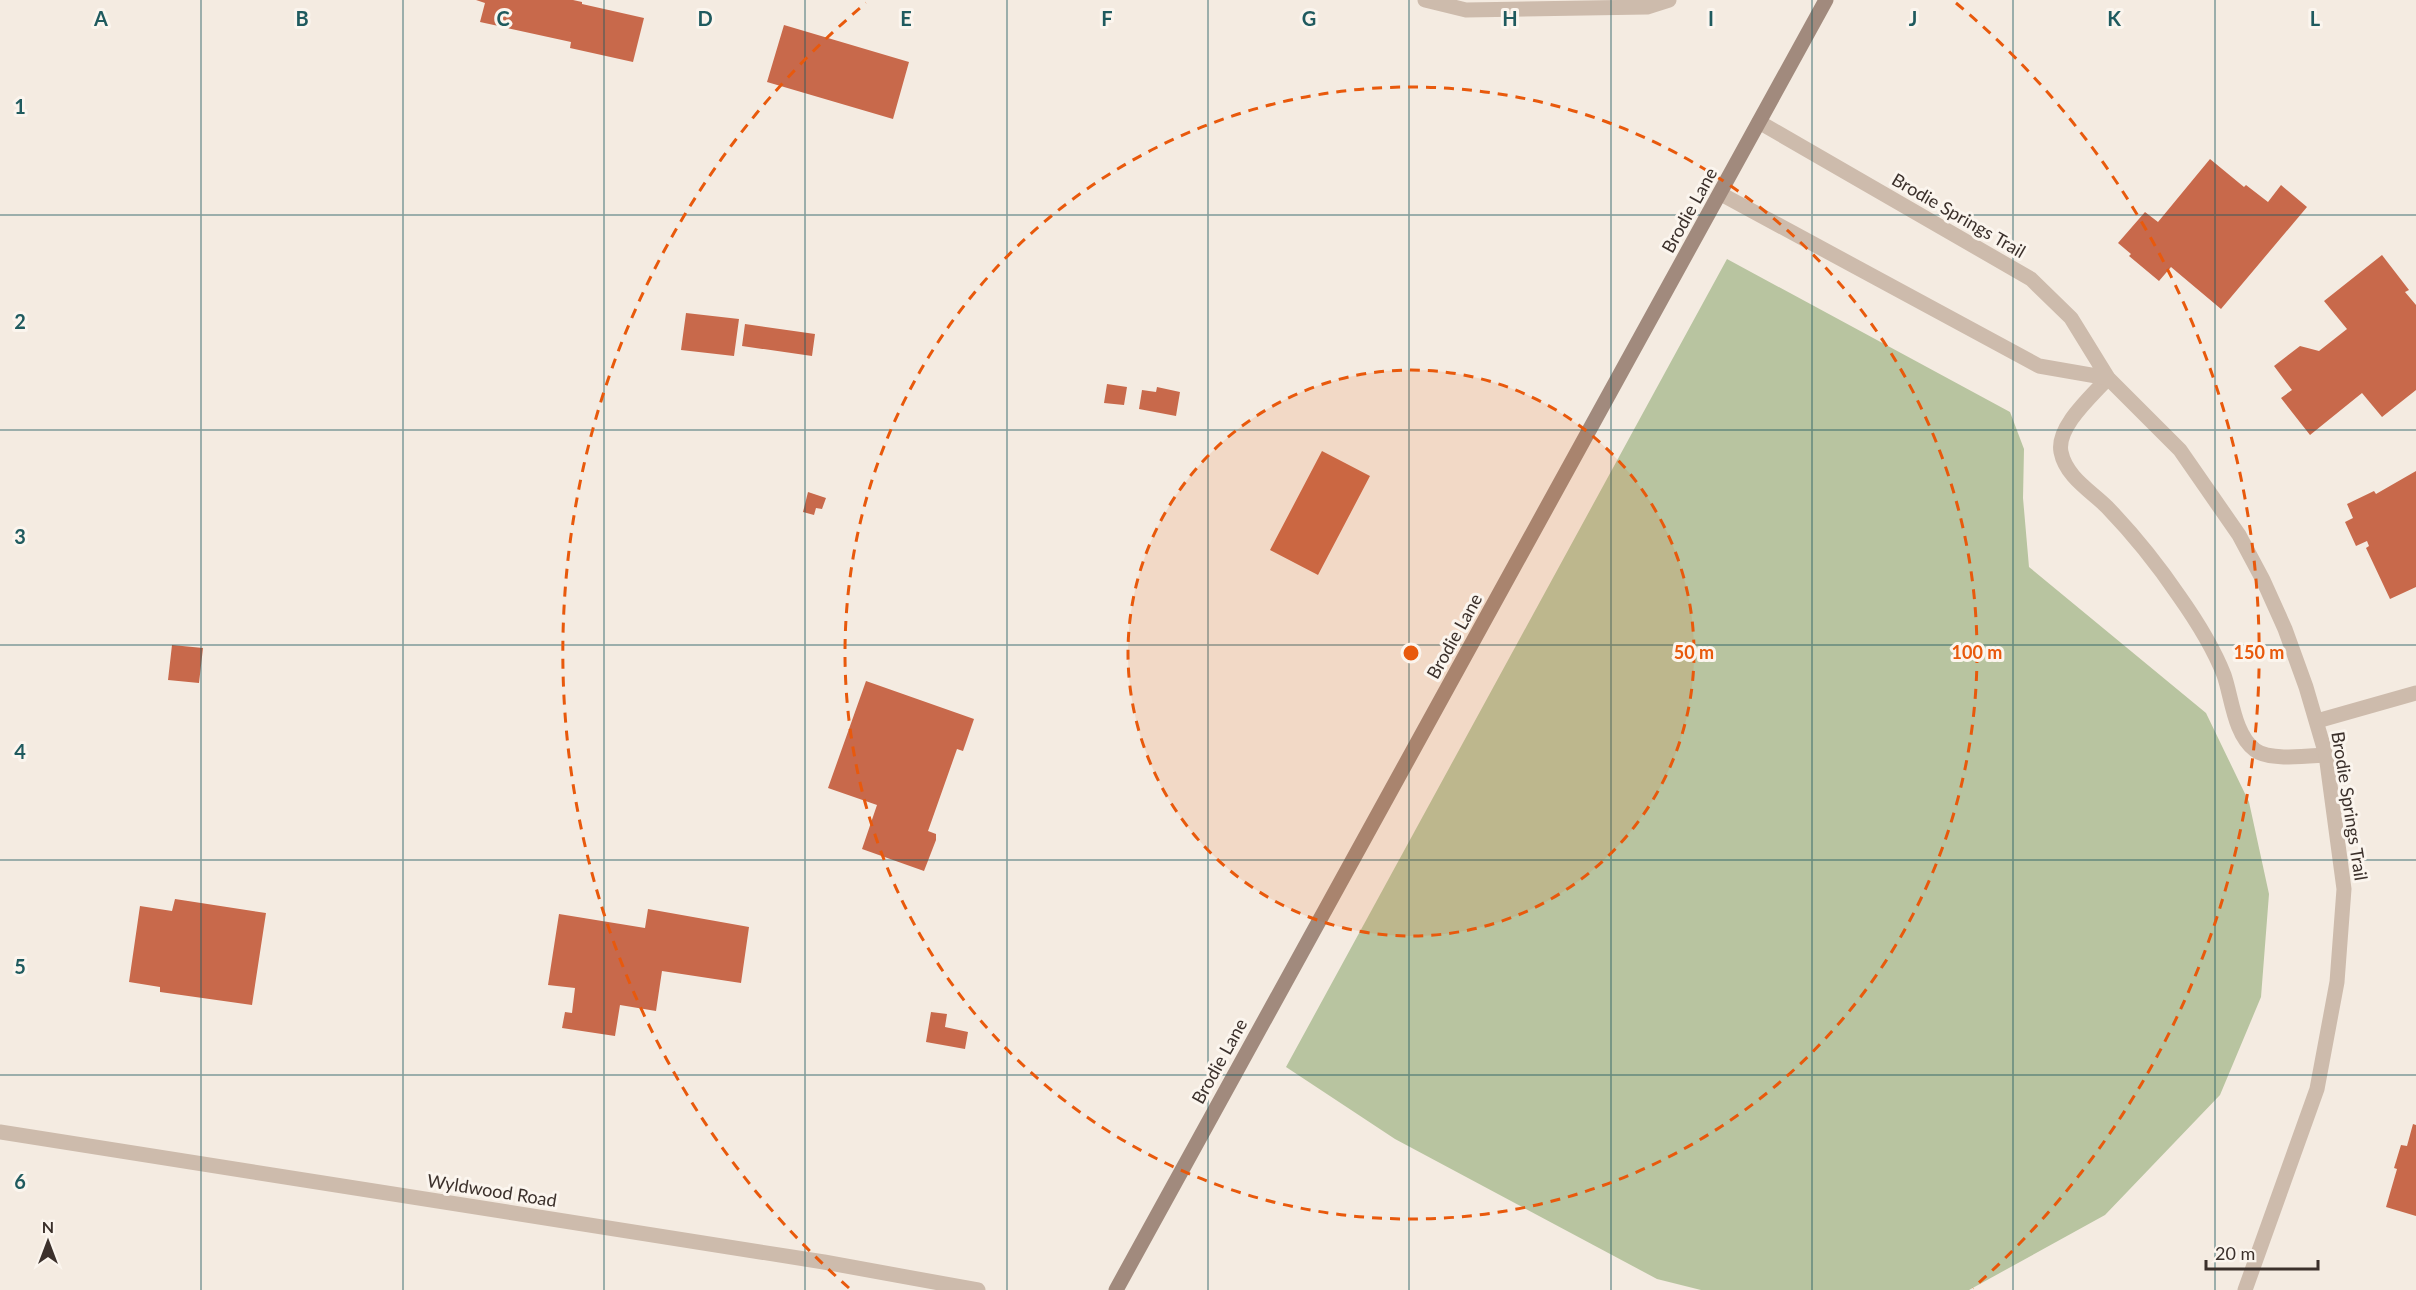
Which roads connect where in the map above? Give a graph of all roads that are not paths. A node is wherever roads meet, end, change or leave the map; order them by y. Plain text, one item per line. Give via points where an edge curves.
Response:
1 (1425, 0) edge
2 (1669, 0) edge
3 (1826, 0) edge
4 (1759, 122) junction
5 (1721, 194) junction
6 (2108, 378) junction
7 (2416, 693) edge
8 (2317, 721) junction
9 (2326, 755) junction
10 (0, 1132) edge
11 (978, 1290) edge
12 (1116, 1290) edge
13 (2245, 1290) edge

1 - 2 street via 1466,10 1647,7
3 - 4 main road, Brodie Lane
4 - 5 main road, Brodie Lane
4 - 6 street, Brodie Springs Trail via 2031,279 2071,318
5 - 6 street via 2039,366
5 - 12 main road, Brodie Lane
6 - 8 street, Brodie Springs Trail via 2181,450 2239,534 2285,628
6 - 9 street via 2061,437 2061,453 2071,474 2108,508 2142,548 2203,632 2224,675 2246,741 2256,752
7 - 8 street
8 - 9 street, Brodie Springs Trail
9 - 13 street, Brodie Springs Trail via 2344,889 2337,982 2317,1089
10 - 11 street, Wyldwood Road

